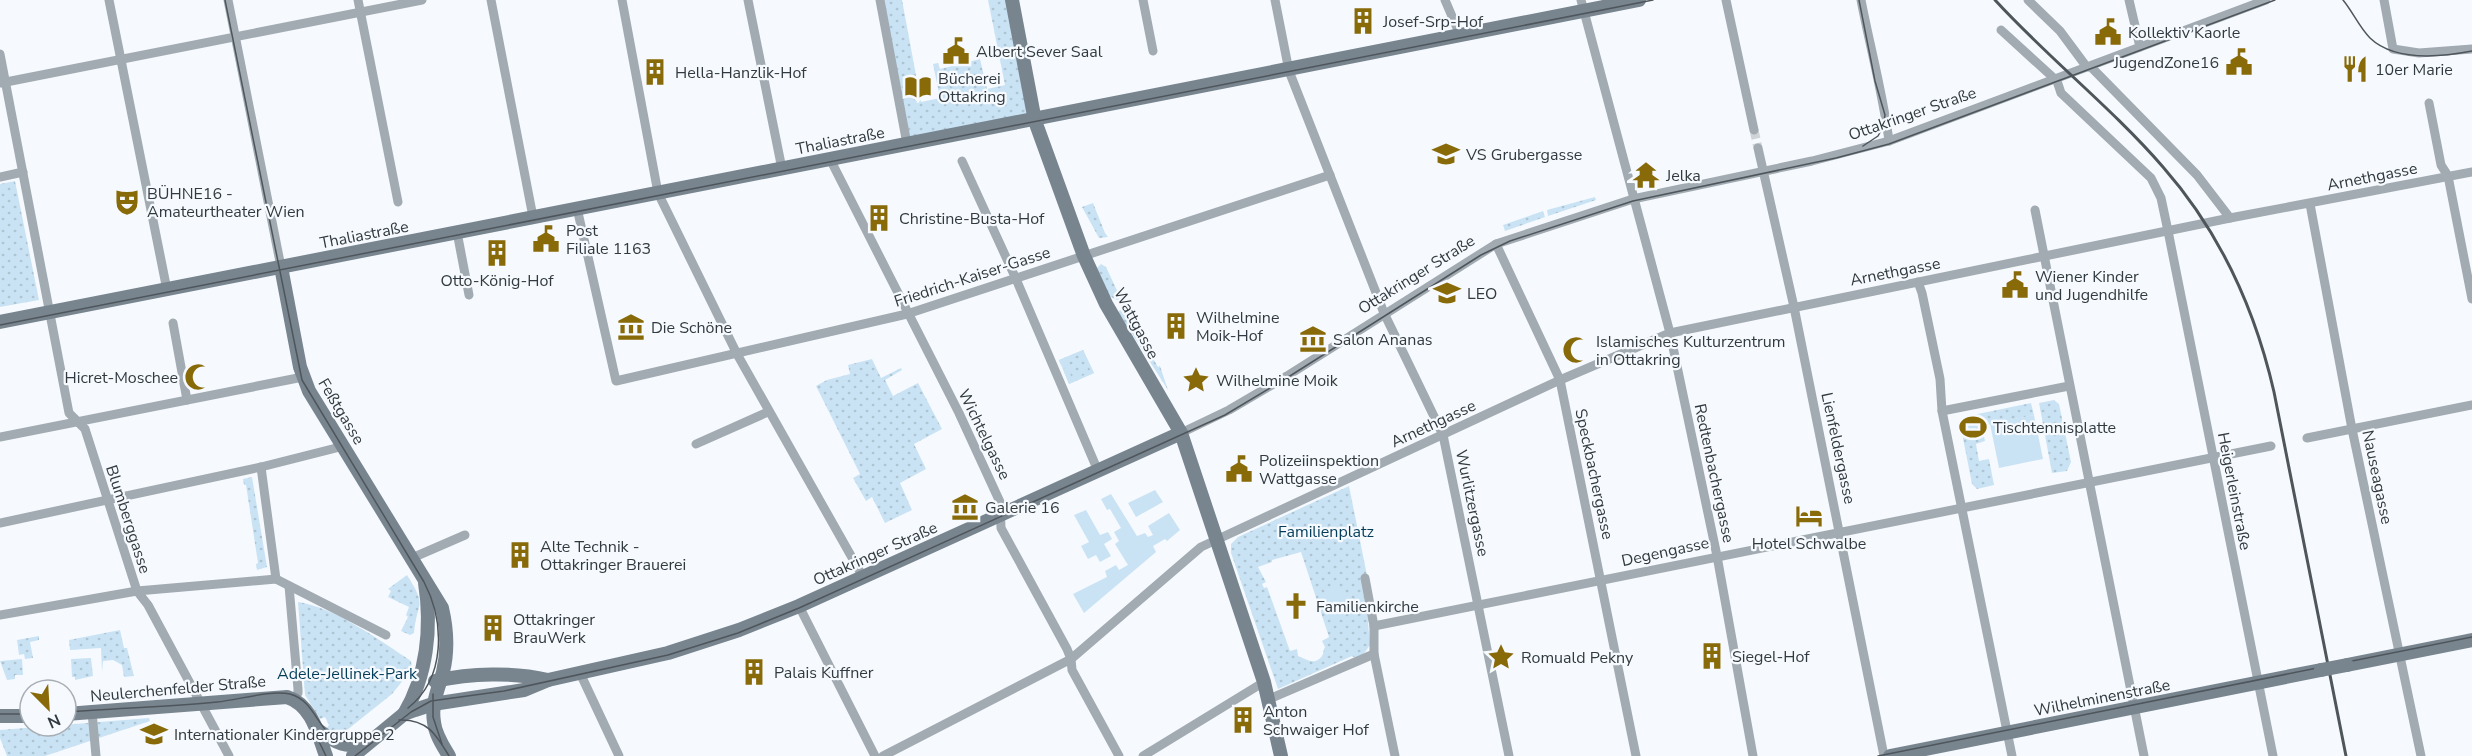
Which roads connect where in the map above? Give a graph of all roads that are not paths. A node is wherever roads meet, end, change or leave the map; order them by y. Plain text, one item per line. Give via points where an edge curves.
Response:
1 (109, 0) edge
2 (228, 0) edge
3 (358, 0) edge
4 (423, 0) edge
5 (491, 0) edge
6 (622, 0) edge
7 (748, 0) edge
8 (880, 0) edge
9 (1012, 0) edge
10 (1143, 0) edge
11 (1275, 0) edge
12 (1445, 0) edge
13 (1639, 0) edge
14 (1726, 0) edge
15 (1861, 0) edge
16 (2028, 0) edge
17 (2129, 0) edge
18 (2384, 0) edge
19 (2269, 1) edge
20 (1582, 5) edge
21 (360, 12) junction
22 (2001, 30) dead end
23 (1460, 35) junction
24 (235, 37) junction
25 (2140, 47) junction
26 (2472, 49) edge
27 (1153, 51) dead end
28 (0, 54) edge
29 (121, 59) junction
30 (2086, 66) junction
31 (1288, 69) junction
32 (2056, 80) junction
33 (3, 83) edge
34 (2429, 103) dead end
35 (1034, 119) junction
36 (1754, 130) tunnel mouth
37 (1889, 141) junction
38 (907, 144) junction
39 (1758, 148) tunnel mouth
40 (830, 159) junction
41 (962, 161) dead end
42 (782, 169) junction
43 (1763, 171) junction
44 (23, 172) junction
45 (2472, 172) edge
46 (1330, 175) junction
47 (2448, 176) junction
48 (0, 177) edge
49 (658, 193) junction
50 (1633, 199) junction
51 (398, 202) dead end
52 (2310, 204) junction
53 (577, 208) junction
54 (2035, 210) dead end
55 (533, 218) junction
56 (2230, 218) junction
57 (2168, 231) junction
58 (457, 232) junction
59 (1496, 244) junction
60 (1084, 256) junction
61 (2045, 257) junction
62 (281, 267) junction
63 (1016, 279) junction
64 (1918, 282) junction
65 (167, 290) junction
66 (469, 295) dead end
67 (2472, 299) edge
68 (1794, 306) junction
69 (49, 312) junction
70 (1384, 313) junction
71 (907, 314) junction
72 (0, 322) edge
73 (173, 323) dead end
74 (1670, 333) junction
75 (737, 354) junction
76 (303, 377) junction
77 (1560, 380) junction
78 (2069, 386) junction
79 (187, 400) junction
80 (2472, 405) edge
81 (1942, 411) junction
82 (768, 412) junction
83 (76, 421) junction
84 (2352, 429) junction
85 (1181, 433) junction
86 (1443, 435) junction
87 (0, 437) edge
88 (2307, 438) dead end
89 (696, 444) dead end
90 (2271, 446) dead end
91 (344, 447) junction
92 (2212, 458) junction
93 (261, 467) junction
94 (1098, 471) junction
95 (2089, 483) junction
96 (108, 500) junction
97 (1962, 508) junction
98 (1000, 515) junction
99 (0, 523) edge
100 (1841, 532) junction
101 (465, 535) dead end
102 (1216, 540) junction
103 (1717, 556) junction
104 (412, 558) junction
105 (423, 576) junction
106 (863, 577) junction
107 (1365, 578) dead end
108 (276, 579) junction
109 (1601, 579) junction
110 (289, 585) junction
111 (137, 591) junction
112 (1478, 604) junction
113 (798, 606) junction
114 (0, 615) edge
115 (1374, 626) junction
116 (386, 635) dead end
117 (2472, 640) edge
118 (1374, 654) junction
119 (2399, 655) junction
120 (1071, 659) junction
121 (580, 673) junction
122 (441, 680) junction
123 (548, 680) junction
124 (1264, 682) junction
125 (2258, 683) junction
126 (419, 686) junction
127 (293, 699) junction
128 (1269, 699) junction
129 (433, 704) junction
130 (201, 705) junction
131 (2134, 708) junction
132 (92, 712) junction
133 (78, 713) edge
134 (404, 714) junction
135 (0, 716) edge
136 (18, 716) edge
137 (318, 730) junction
138 (2007, 733) junction
139 (375, 737) junction
140 (96, 756) edge
141 (229, 756) edge
142 (326, 756) edge
143 (353, 756) edge
144 (449, 756) edge
145 (619, 756) edge
146 (875, 756) edge
147 (883, 756) edge
148 (1119, 756) edge
149 (1143, 756) edge
150 (1281, 756) edge
151 (1395, 756) edge
152 (1509, 756) edge
153 (1636, 756) edge
154 (1753, 756) edge
155 (1884, 756) edge
156 (1890, 756) edge
157 (2012, 756) edge
158 (2144, 756) edge
159 (2273, 756) edge
160 (2421, 756) edge

1 - 29 street
2 - 24 street
3 - 21 street
4 - 21 street
5 - 55 street
6 - 49 street
7 - 42 street
8 - 38 street
9 - 35 main road, Wattgasse
10 - 27 street
11 - 31 street, Wurlitzergasse
12 - 23 street
13 - 20 main road, Thaliastraße
14 - 36 street
15 - 37 street via 1886,110
16 - 30 street via 2060,31
17 - 25 street
18 - 26 street via 2393,50 2419,53
19 - 25 street, Ottakringer Straße
20 - 23 main road, Thaliastraße
20 - 50 street, Redtenbachergasse
21 - 24 street
21 - 51 street
22 - 32 street, Heigerleinstraße
23 - 31 main road, Thaliastraße
24 - 29 street
24 - 62 street
25 - 30 street, Ottakringer Straße
28 - 33 street, Blumberggasse
29 - 33 street
29 - 65 street
30 - 32 street, Ottakringer Straße
30 - 56 street via 2197,175
31 - 35 main road, Thaliastraße
31 - 46 street, Wurlitzergasse
32 - 37 street, Ottakringer Straße
32 - 57 street, Heigerleinstraße via 2061,93 2151,178 2161,198
33 - 44 street, Blumberggasse
34 - 47 street via 2441,165
35 - 38 main road, Thaliastraße
35 - 60 main road, Wattgasse
37 - 43 street, Ottakringer Straße
38 - 40 main road, Thaliastraße
39 - 43 street, Lienfeldergasse
40 - 42 main road, Thaliastraße
40 - 71 street, Wichtelgasse
41 - 63 street
42 - 49 main road, Thaliastraße
43 - 50 street, Ottakringer Straße
43 - 68 street, Lienfeldergasse
44 - 48 street
44 - 69 street, Blumberggasse
45 - 47 street, Arnethgasse
46 - 60 street, Friedrich-Kaiser-Gasse
46 - 70 street, Wurlitzergasse
47 - 52 street, Arnethgasse
47 - 67 street
49 - 53 main road, Thaliastraße
49 - 75 street
50 - 59 street, Ottakringer Straße
50 - 74 street, Redtenbachergasse
52 - 56 street, Arnethgasse
52 - 84 street, Nauseagasse
53 - 55 main road, Thaliastraße
53 - 75 street, Friedrich-Kaiser-Gasse via 616,381
54 - 61 street
55 - 58 main road, Thaliastraße
56 - 57 street, Arnethgasse
57 - 61 street, Arnethgasse
57 - 92 street, Heigerleinstraße
58 - 62 main road, Thaliastraße
58 - 66 street
59 - 70 street, Ottakringer Straße
59 - 77 street, Speckbachergasse
60 - 63 street, Friedrich-Kaiser-Gasse
60 - 85 main road, Wattgasse via 1133,353
61 - 64 street, Arnethgasse
61 - 78 street
62 - 65 main road, Thaliastraße
62 - 76 main road, Feßtgasse
63 - 71 street, Friedrich-Kaiser-Gasse
63 - 94 street
64 - 68 street, Arnethgasse
64 - 81 street via 1940,379
65 - 69 main road, Thaliastraße
68 - 74 street, Arnethgasse
68 - 100 street, Lienfeldergasse
69 - 72 main road, Thaliastraße
69 - 83 street, Blumberggasse via 69,413
70 - 85 street, Ottakringer Straße via 1287,376
70 - 86 street, Wurlitzergasse
71 - 75 street, Friedrich-Kaiser-Gasse
71 - 98 street, Wichtelgasse via 996,492
73 - 79 street
74 - 77 street, Arnethgasse
74 - 103 street, Redtenbachergasse
75 - 82 street
76 - 79 street
76 - 91 main road, Feßtgasse
77 - 86 street, Arnethgasse
77 - 109 street, Speckbachergasse
78 - 81 street
78 - 95 street
79 - 83 street
80 - 84 street
81 - 97 street
82 - 89 street
82 - 106 street
83 - 87 street
83 - 96 street, Blumberggasse via 85,429
84 - 88 street
84 - 119 street, Nauseagasse
85 - 94 main road, Ottakringer Straße
85 - 102 main road, Wattgasse
86 - 102 street, Arnethgasse
86 - 112 street, Wurlitzergasse
90 - 92 street
91 - 93 street
91 - 104 main road, Feßtgasse
92 - 95 street
92 - 125 street, Heigerleinstraße
93 - 96 street
93 - 108 street
94 - 98 main road, Ottakringer Straße
95 - 97 street, Degengasse
95 - 131 street
96 - 99 street
96 - 111 street, Blumberggasse
97 - 100 street, Degengasse
97 - 138 street
98 - 106 main road, Ottakringer Straße
98 - 120 street, Wichtelgasse via 1001,528
100 - 103 street, Degengasse
100 - 155 street, Lienfeldergasse
101 - 104 street
102 - 120 street via 1201,547
102 - 124 main road
103 - 109 street, Degengasse
103 - 154 street, Redtenbachergasse
104 - 105 main road, Feßtgasse
105 - 122 main road, Feßtgasse via 445,620 446,655
105 - 126 main road via 428,600
106 - 113 main road, Ottakringer Straße
107 - 115 street
108 - 110 street
108 - 111 street
109 - 112 street, Degengasse
109 - 153 street, Speckbachergasse
110 - 116 street
110 - 127 street via 298,689
111 - 114 street
111 - 130 street, Blumberggasse
112 - 115 street, Degengasse
112 - 152 street, Wurlitzergasse
113 - 121 main road, Ottakringer Straße via 668,653
113 - 146 street
115 - 118 street
117 - 119 main road
118 - 128 street
118 - 151 street
119 - 125 main road, Wilhelminenstraße, bridge
119 - 160 street, Nauseagasse
120 - 147 street
120 - 148 street, Wichtelgasse via 1072,670
121 - 123 main road, Ottakringer Straße
121 - 145 street
122 - 123 main road, Ottakringer Straße via 505,675
122 - 126 main road, Ottakringer Straße
122 - 129 main road, Feßtgasse
123 - 129 main road, Ottakringer Straße via 524,690
124 - 128 main road
124 - 149 street
125 - 131 main road, Wilhelminenstraße
125 - 159 street, Heigerleinstraße
126 - 134 main road
127 - 130 main road, Neulerchenfelder Straße via 276,696
127 - 137 main road via 305,708
128 - 150 main road
129 - 134 main road, Ottakringer Straße
129 - 144 main road via 435,728
130 - 132 main road, Neulerchenfelder Straße
130 - 141 street, Blumberggasse
131 - 138 main road, Wilhelminenstraße
131 - 158 street
132 - 133 main road, Neulerchenfelder Straße
132 - 140 street
134 - 139 main road
135 - 136 main road
137 - 139 main road via 346,746
137 - 142 main road
138 - 156 main road, Wilhelminenstraße
138 - 157 street
139 - 143 main road

